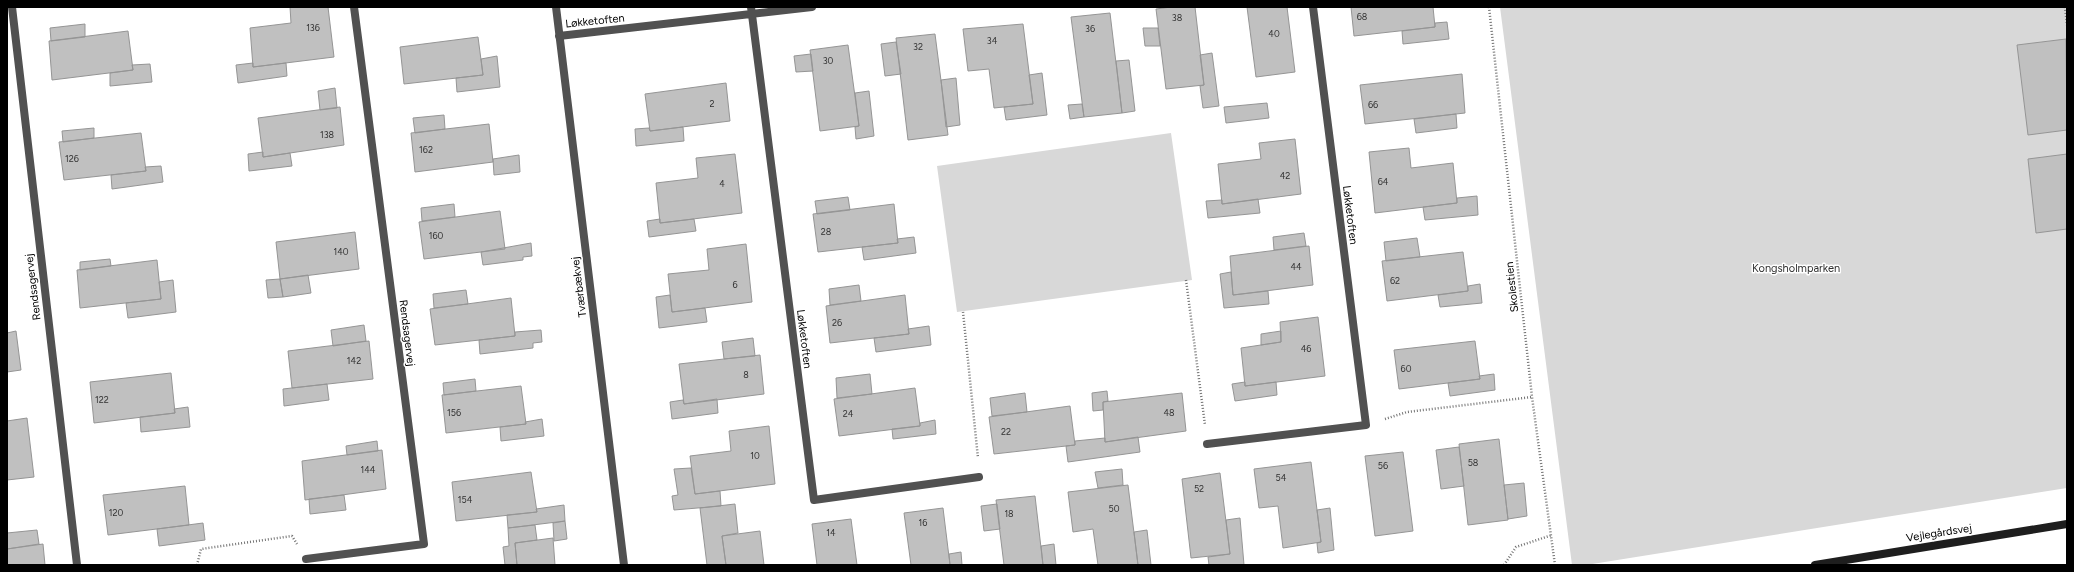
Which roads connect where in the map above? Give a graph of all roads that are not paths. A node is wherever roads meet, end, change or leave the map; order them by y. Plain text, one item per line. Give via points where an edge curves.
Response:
1 (12, 7) edge
2 (354, 7) edge
3 (556, 7) edge
4 (812, 7) edge
5 (1313, 7) edge
6 (751, 11) edge
7 (559, 36) junction
8 (1207, 444) road end
9 (979, 477) road end
10 (2067, 524) edge
11 (306, 559) road end
12 (77, 565) edge
13 (624, 565) edge
14 (1815, 565) edge

1 - 12 street, Rendsagervej
2 - 11 street, Rendsagervej via 424,544
3 - 7 street, Tværbækvej
4 - 6 street, Løkketoften
5 - 8 street, Løkketoften via 1366,425
6 - 7 street, Løkketoften
6 - 9 street, Løkketoften via 814,500
7 - 13 street, Tværbækvej
10 - 14 street, Vejlegårdsvej

